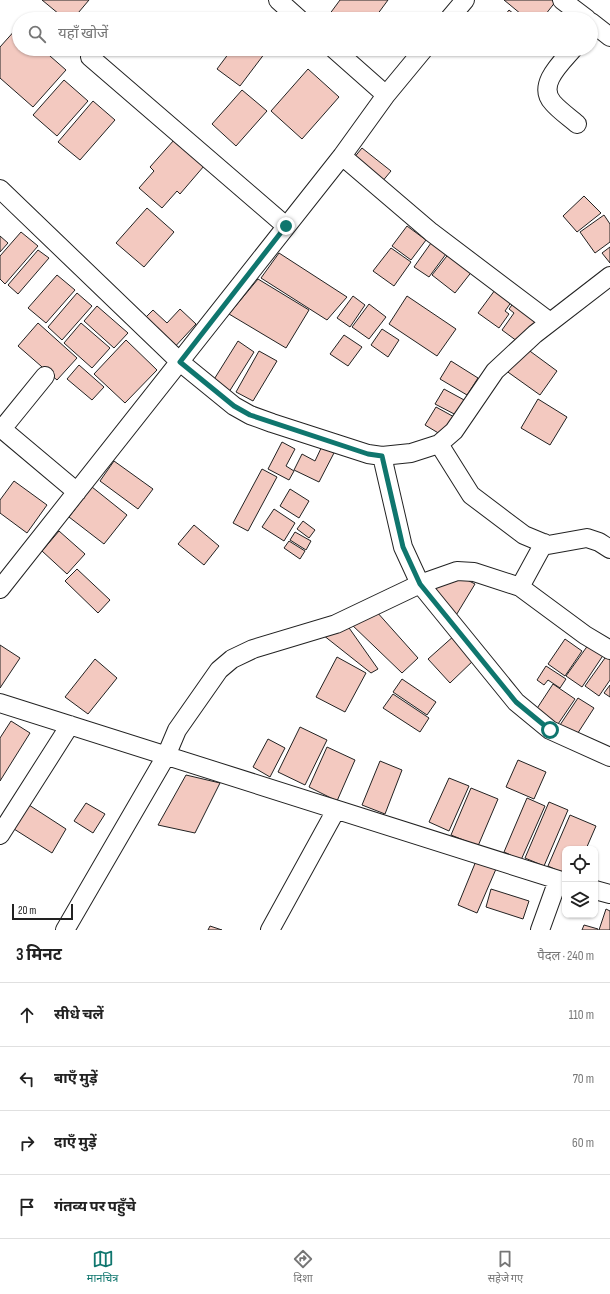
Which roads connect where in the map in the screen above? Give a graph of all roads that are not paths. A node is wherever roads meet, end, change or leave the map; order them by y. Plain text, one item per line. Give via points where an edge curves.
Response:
1 (278, 0) edge
2 (465, 0) edge
3 (562, 0) edge
4 (291, 12) edge
5 (455, 12) edge
6 (576, 12) edge
7 (598, 29) edge
8 (610, 37) edge
9 (342, 56) edge
10 (418, 56) edge
11 (568, 56) edge
12 (90, 57) dead end
13 (386, 95) junction
14 (577, 124) dead end
15 (342, 156) junction
16 (2, 196) edge
17 (286, 226) junction
18 (610, 276) edge
19 (550, 322) junction
20 (180, 362) junction
21 (45, 376) dead end
22 (439, 444) junction
23 (382, 456) junction
24 (77, 492) junction
25 (544, 543) junction
26 (610, 549) edge
27 (420, 584) junction
28 (520, 587) junction
29 (0, 589) edge
30 (610, 650) edge
31 (0, 703) edge
32 (70, 725) junction
33 (166, 756) junction
34 (610, 757) edge
35 (336, 810) junction
36 (0, 835) edge
37 (562, 880) edge
38 (598, 891) edge
39 (610, 894) edge
40 (65, 930) edge
41 (270, 930) edge
42 (540, 930) edge

1 - 4 street
2 - 5 street
3 - 6 street
7 - 8 street
9 - 13 street
10 - 13 street
11 - 14 street via 551,76 548,94 552,102
12 - 17 street
13 - 15 street
15 - 17 street
15 - 19 street via 431,232
16 - 20 street
17 - 20 street
18 - 19 street
19 - 22 street via 495,371 454,431
20 - 23 street via 234,406 250,415 368,454
20 - 24 street
21 - 24 street via 2,428
22 - 23 street via 411,453
22 - 25 street via 471,495 524,535
23 - 27 street via 403,547
24 - 29 street
25 - 26 street via 548,545 586,538
25 - 28 street
27 - 28 street via 457,571 474,572
27 - 33 street via 342,622 253,649 232,659 219,670 177,730
27 - 34 street via 516,702 550,730
28 - 30 street via 585,635
31 - 32 street
32 - 33 street
32 - 36 street
33 - 35 street
33 - 40 street
35 - 37 street
35 - 41 street
37 - 42 street
38 - 39 street

